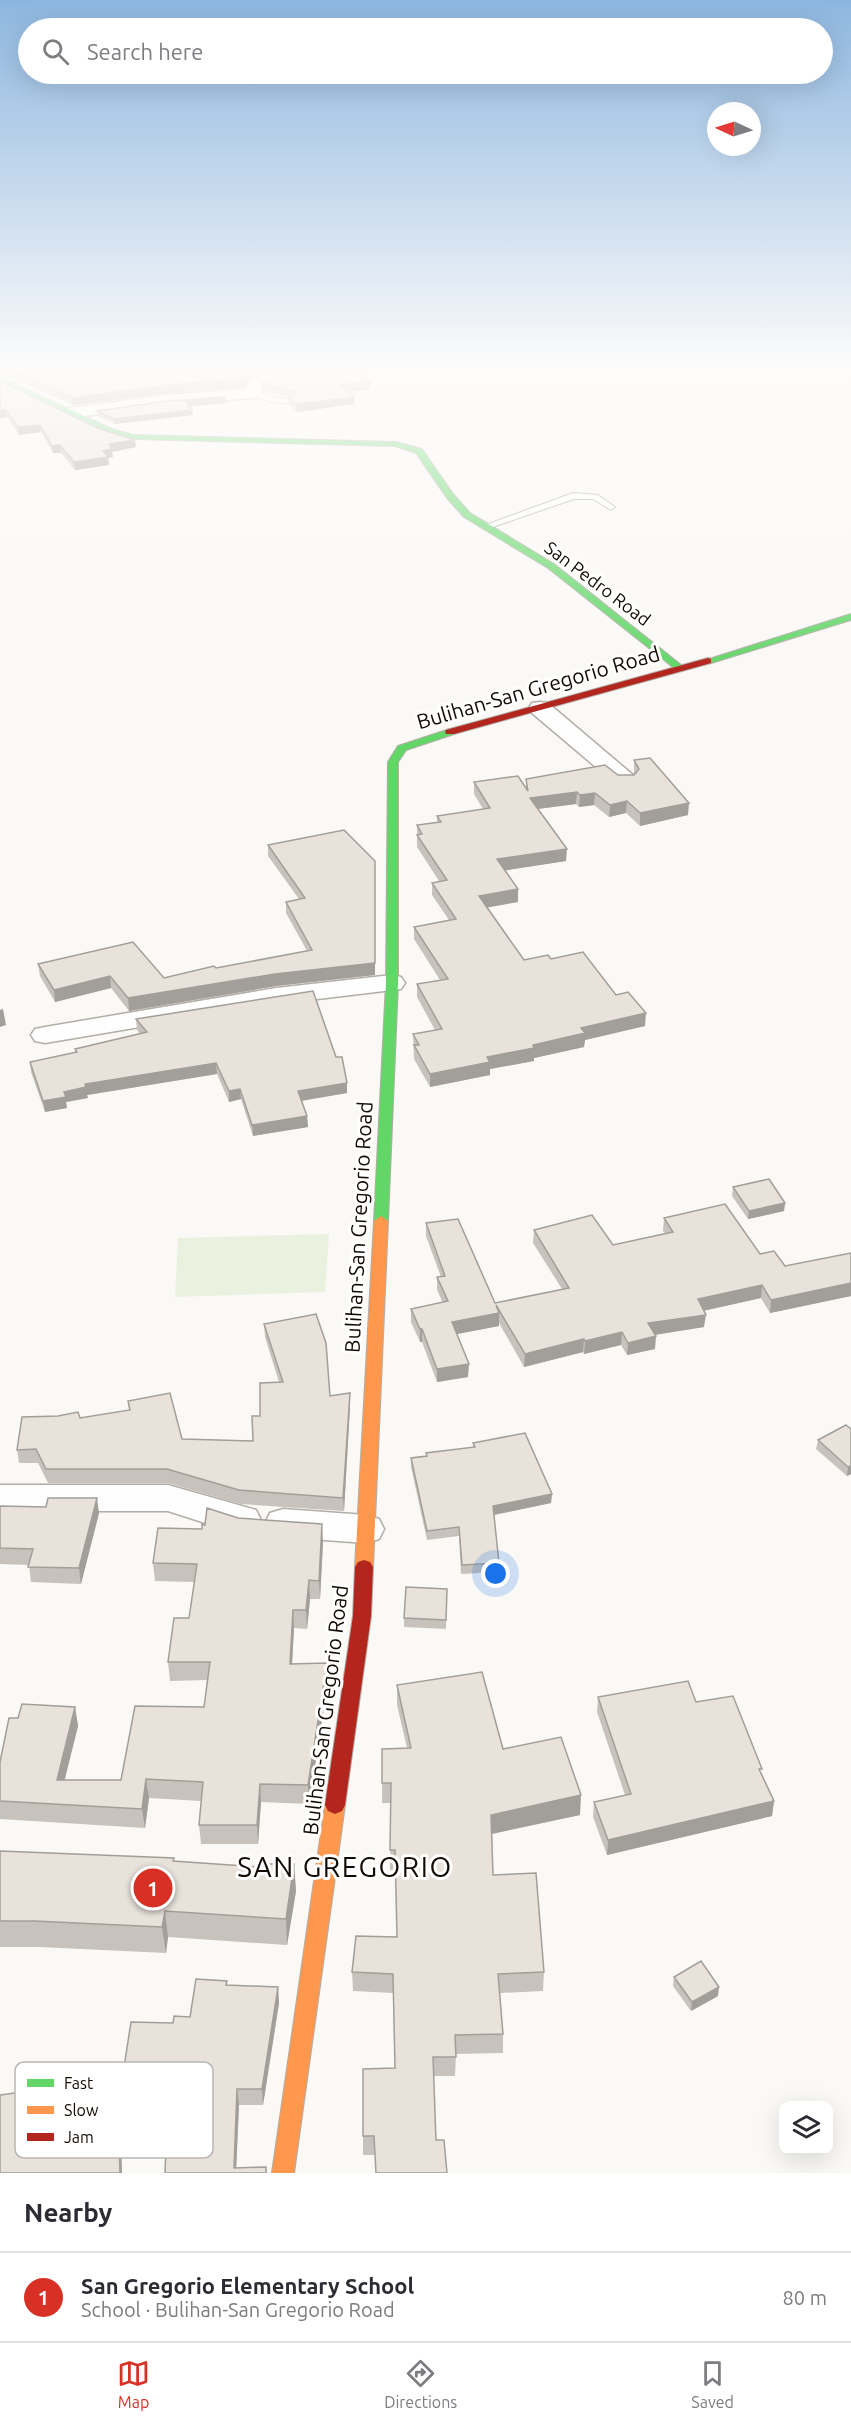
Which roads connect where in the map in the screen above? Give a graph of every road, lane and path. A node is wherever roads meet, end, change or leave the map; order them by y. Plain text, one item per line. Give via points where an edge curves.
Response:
1 (430, 466) edge
2 (611, 507) dead end
3 (484, 527) junction
4 (851, 617) edge
5 (681, 669) junction
6 (540, 708) junction
7 (625, 780) edge
8 (392, 983) junction
9 (45, 1035) dead end
10 (0, 1498) edge
11 (366, 1529) junction
12 (283, 2173) edge

1 - 3 street, San Pedro Road via 457,506
2 - 3 lane via 595,497 573,496
3 - 5 street, San Pedro Road via 551,566
4 - 5 street, Bulihan-San Gregorio Road
5 - 6 street, Bulihan-San Gregorio Road
6 - 7 street
6 - 8 street, Bulihan-San Gregorio Road via 427,738 402,748 393,762
8 - 9 street via 276,996
8 - 11 street, Bulihan-San Gregorio Road
10 - 11 street via 168,1498 240,1520
11 - 12 street, Bulihan-San Gregorio Road via 362,1616

